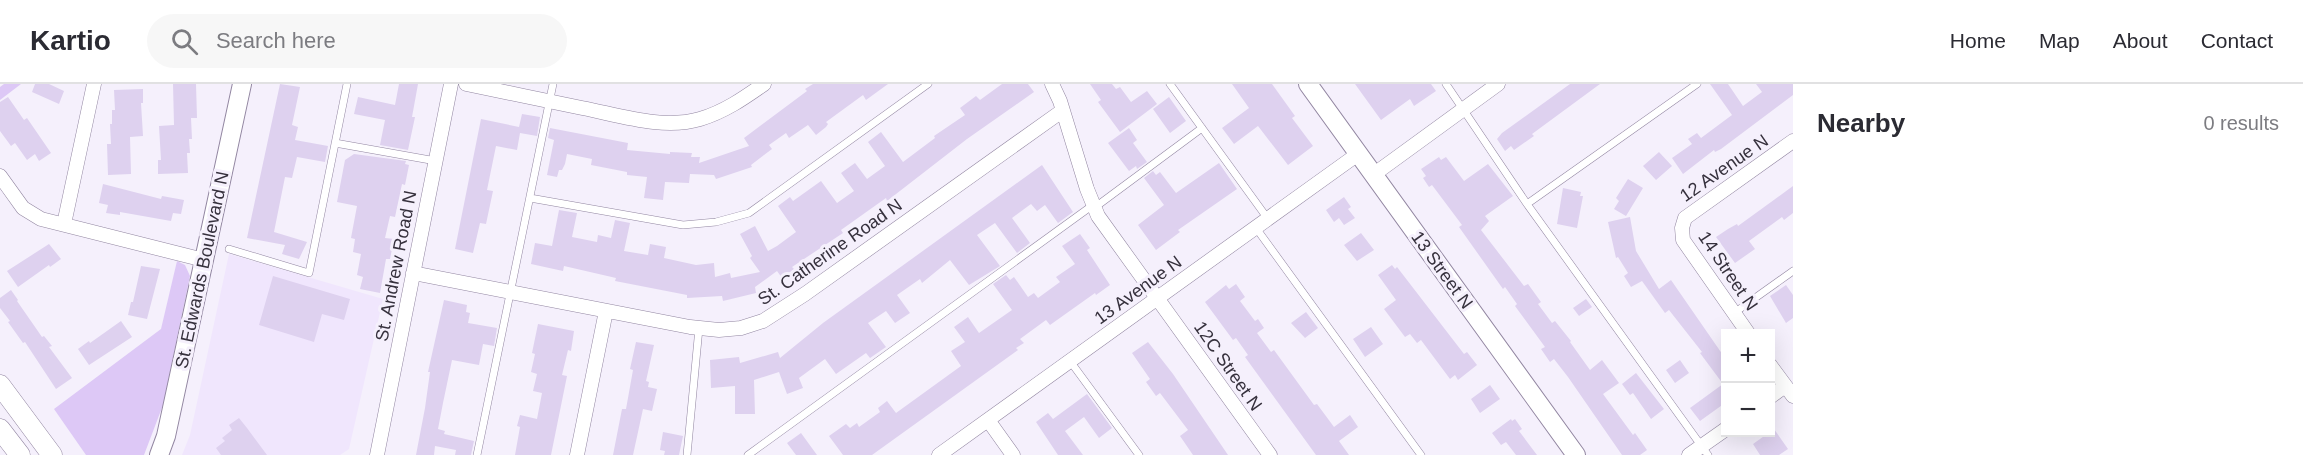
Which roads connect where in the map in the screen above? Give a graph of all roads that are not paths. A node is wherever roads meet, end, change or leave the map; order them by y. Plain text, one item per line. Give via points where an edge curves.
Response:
1 (94, 84) edge
2 (242, 84) edge
3 (347, 84) edge
4 (451, 84) edge
5 (466, 84) edge
6 (553, 84) edge
7 (764, 84) edge
8 (928, 84) edge
9 (1052, 84) edge
10 (1170, 84) edge
11 (1308, 84) edge
12 (1446, 84) edge
13 (1498, 84) edge
14 (1697, 84) edge
15 (550, 101) junction
16 (1464, 109) junction
17 (1062, 111) junction
18 (1202, 128) junction
19 (1793, 141) edge
20 (336, 143) junction
21 (1358, 154) junction
22 (436, 161) junction
23 (1373, 175) junction
24 (0, 176) edge
25 (530, 198) junction
26 (1527, 204) junction
27 (1094, 207) junction
28 (1268, 219) junction
29 (64, 224) junction
30 (1256, 228) junction
31 (1682, 228) joint
32 (229, 249) dead end
33 (204, 260) junction
34 (1793, 271) edge
35 (413, 273) junction
36 (510, 292) junction
37 (1158, 298) junction
38 (606, 311) junction
39 (1734, 313) junction
40 (699, 328) junction
41 (1745, 329) edge
42 (1071, 361) junction
43 (1775, 372) edge
44 (0, 385) edge
45 (1789, 391) edge
46 (987, 420) junction
47 (0, 429) edge
48 (1721, 433) edge
49 (1704, 450) edge
50 (20, 455) edge
51 (52, 455) edge
52 (159, 455) edge
53 (377, 455) edge
54 (477, 455) edge
55 (577, 455) edge
56 (687, 455) edge
57 (748, 455) edge
58 (939, 455) edge
59 (1013, 455) edge
60 (1139, 455) edge
61 (1270, 455) edge
62 (1421, 455) edge
63 (1576, 455) edge
64 (1689, 455) edge

1 - 29 street
2 - 33 street, St. Edwards Boulevard N
3 - 20 lane
4 - 22 street, St. Andrew Road N
5 - 15 street
6 - 15 lane
7 - 15 street via 718,112 677,123
8 - 25 lane via 740,218 683,225
9 - 17 street, 12C Street N
10 - 18 lane
11 - 21 street, 13 Street N
12 - 16 lane
13 - 16 street
14 - 26 lane
15 - 25 lane
16 - 23 street
16 - 26 lane
17 - 27 street, 12C Street N
17 - 40 street, St. Catherine Road N via 782,309 753,325 719,330
18 - 27 lane
18 - 28 lane
19 - 31 street, 12 Avenue N via 1685,218
20 - 22 lane
20 - 32 lane via 309,273
21 - 23 street, 13 Street N
21 - 28 street, 13 Avenue N
22 - 35 street, St. Andrew Road N
23 - 63 street, 13 Street N
24 - 29 street via 23,208 41,219
25 - 36 lane
26 - 49 lane
27 - 37 street, 12C Street N
27 - 57 lane
28 - 30 street, 13 Avenue N
29 - 33 street
30 - 37 street, 13 Avenue N
30 - 62 lane
31 - 39 street, 14 Street N via 1683,240
33 - 52 street, St. Edwards Boulevard N
34 - 39 lane
35 - 36 street, St. Catherine Road N
35 - 53 street, St. Andrew Road N
36 - 38 street, St. Catherine Road N
36 - 54 lane
37 - 42 street, 13 Avenue N
37 - 61 street, 12C Street N
38 - 40 street, St. Catherine Road N
38 - 55 street
39 - 41 street, 14 Street N
40 - 56 lane
42 - 46 street, 13 Avenue N
42 - 60 lane
43 - 45 street
44 - 51 main road
46 - 58 street, 13 Avenue N
46 - 59 street
47 - 50 main road
48 - 49 street
49 - 64 street

